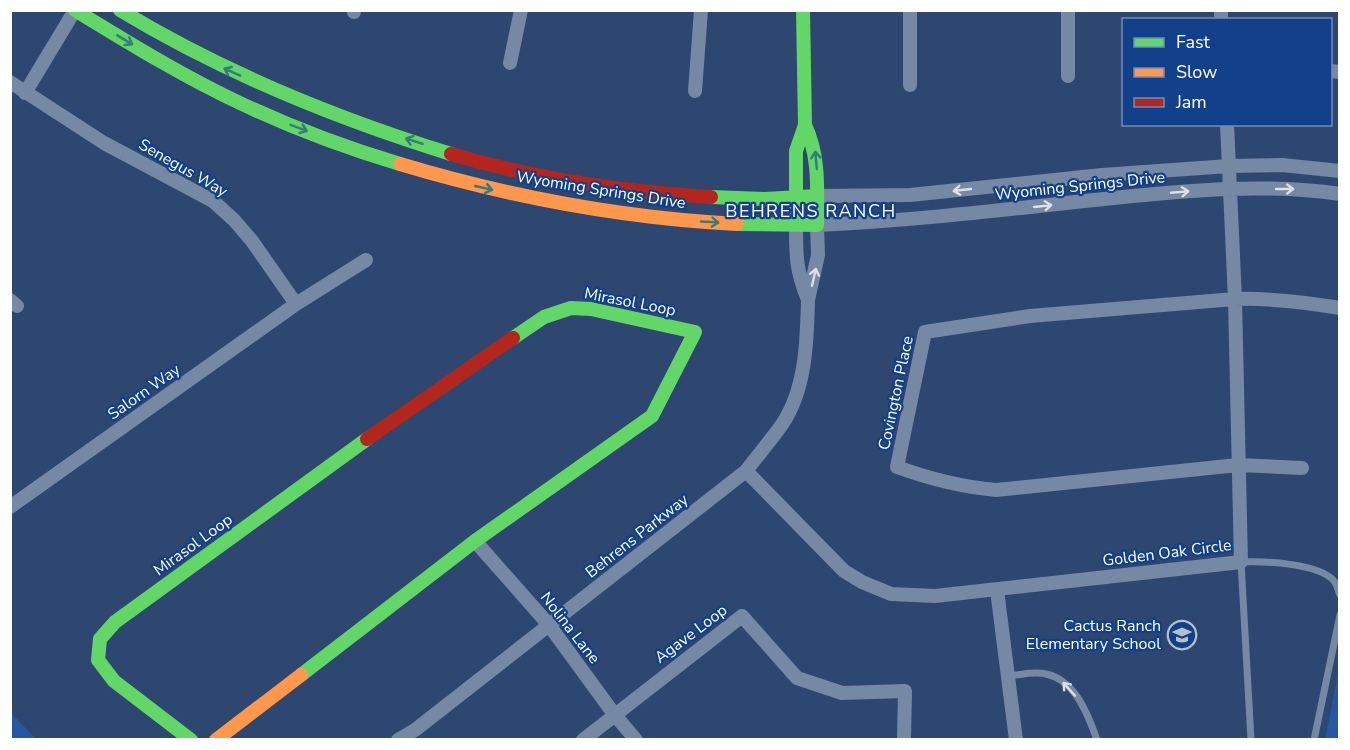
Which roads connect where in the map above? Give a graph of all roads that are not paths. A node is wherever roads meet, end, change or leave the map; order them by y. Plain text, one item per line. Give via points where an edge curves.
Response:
1 (75, 10) edge
2 (120, 10) edge
3 (521, 10) edge
4 (701, 10) edge
5 (803, 10) edge
6 (910, 10) edge
7 (1068, 10) edge
8 (510, 63) dead end
9 (1068, 76) dead end
10 (10, 82) edge
11 (910, 85) dead end
12 (695, 91) dead end
13 (24, 93) junction
14 (805, 126) junction
15 (1227, 126) edge
16 (1230, 166) junction
17 (1340, 171) edge
18 (1231, 189) junction
19 (1340, 194) edge
20 (795, 196) junction
21 (817, 196) junction
22 (796, 225) junction
23 (817, 225) junction
24 (366, 260) dead end
25 (1235, 299) junction
26 (808, 300) junction
27 (296, 304) junction
28 (1340, 308) edge
29 (1238, 465) junction
30 (1302, 468) dead end
31 (746, 471) junction
32 (10, 507) edge
33 (475, 541) junction
34 (1241, 562) junction
35 (997, 590) junction
36 (1340, 595) edge
37 (1340, 615) edge
38 (549, 625) junction
39 (1008, 676) junction
40 (614, 714) junction
41 (191, 740) edge
42 (216, 740) edge
43 (398, 740) edge
44 (583, 740) edge
45 (636, 740) edge
46 (904, 740) edge
47 (1016, 740) edge
48 (1097, 740) edge
49 (1251, 740) edge
50 (1314, 740) edge

1 - 13 street
1 -> 22 street, Wyoming Springs Drive via 194,81 267,116 420,171 502,192 659,219
20 -> 2 street, Wyoming Springs Drive via 761,200 686,195 551,178 494,165 299,102 219,66
3 - 8 street
4 - 12 street
5 - 14 street, Behrens Parkway
6 - 11 street
7 - 9 street
10 - 13 street
13 - 27 street, Senegus Way via 104,143 213,201 252,241
14 - 20 street, Behrens Parkway via 796,151
21 -> 14 street, Behrens Parkway via 815,146
15 - 16 street, Golden Oak Circle
16 - 17 street, Wyoming Springs Drive via 1282,165
16 - 18 street, Golden Oak Circle
16 -> 21 street, Wyoming Springs Drive via 910,195
18 -> 19 street, Wyoming Springs Drive via 1308,189
23 -> 18 street, Wyoming Springs Drive via 899,221
18 - 25 street, Golden Oak Circle
20 - 21 street, Wyoming Springs Drive
20 - 22 street, Behrens Parkway
21 - 23 street, Behrens Parkway
22 - 23 street, Wyoming Springs Drive
22 - 26 street, Behrens Parkway via 796,264
26 -> 23 street, Behrens Parkway via 818,255
24 - 27 street, Salorn Way
25 - 28 street, Covington Place via 1268,298
25 - 29 street, Golden Oak Circle
25 - 29 street, Covington Place via 1030,316 925,332 897,467 957,485 996,489
26 - 31 street, Behrens Parkway via 805,360 796,395 784,421
27 - 32 street, Salorn Way
29 - 30 street, Covington Place
29 - 34 street, Golden Oak Circle
31 - 35 street, Golden Oak Circle via 844,571 862,582 903,595
31 - 38 street, Behrens Parkway
33 - 38 street, Nolina Lane
33 - 41 street, Mirasol Loop via 652,416 695,332 591,309 571,308 544,317 333,462 115,622 100,639 99,660 114,681
33 - 42 street, Mirasol Loop
34 - 35 street, Golden Oak Circle
34 - 36 lane via 1275,561 1318,571 1335,581
34 - 49 lane
35 - 39 street
37 - 50 lane
38 - 40 street, Nolina Lane
38 - 43 street, Behrens Parkway
39 - 47 street
48 -> 39 lane via 1081,704 1059,678 1033,673
40 - 44 street, Agave Loop
40 - 45 street, Nolina Lane
40 - 46 street, Agave Loop via 742,616 797,678 842,693 905,691

